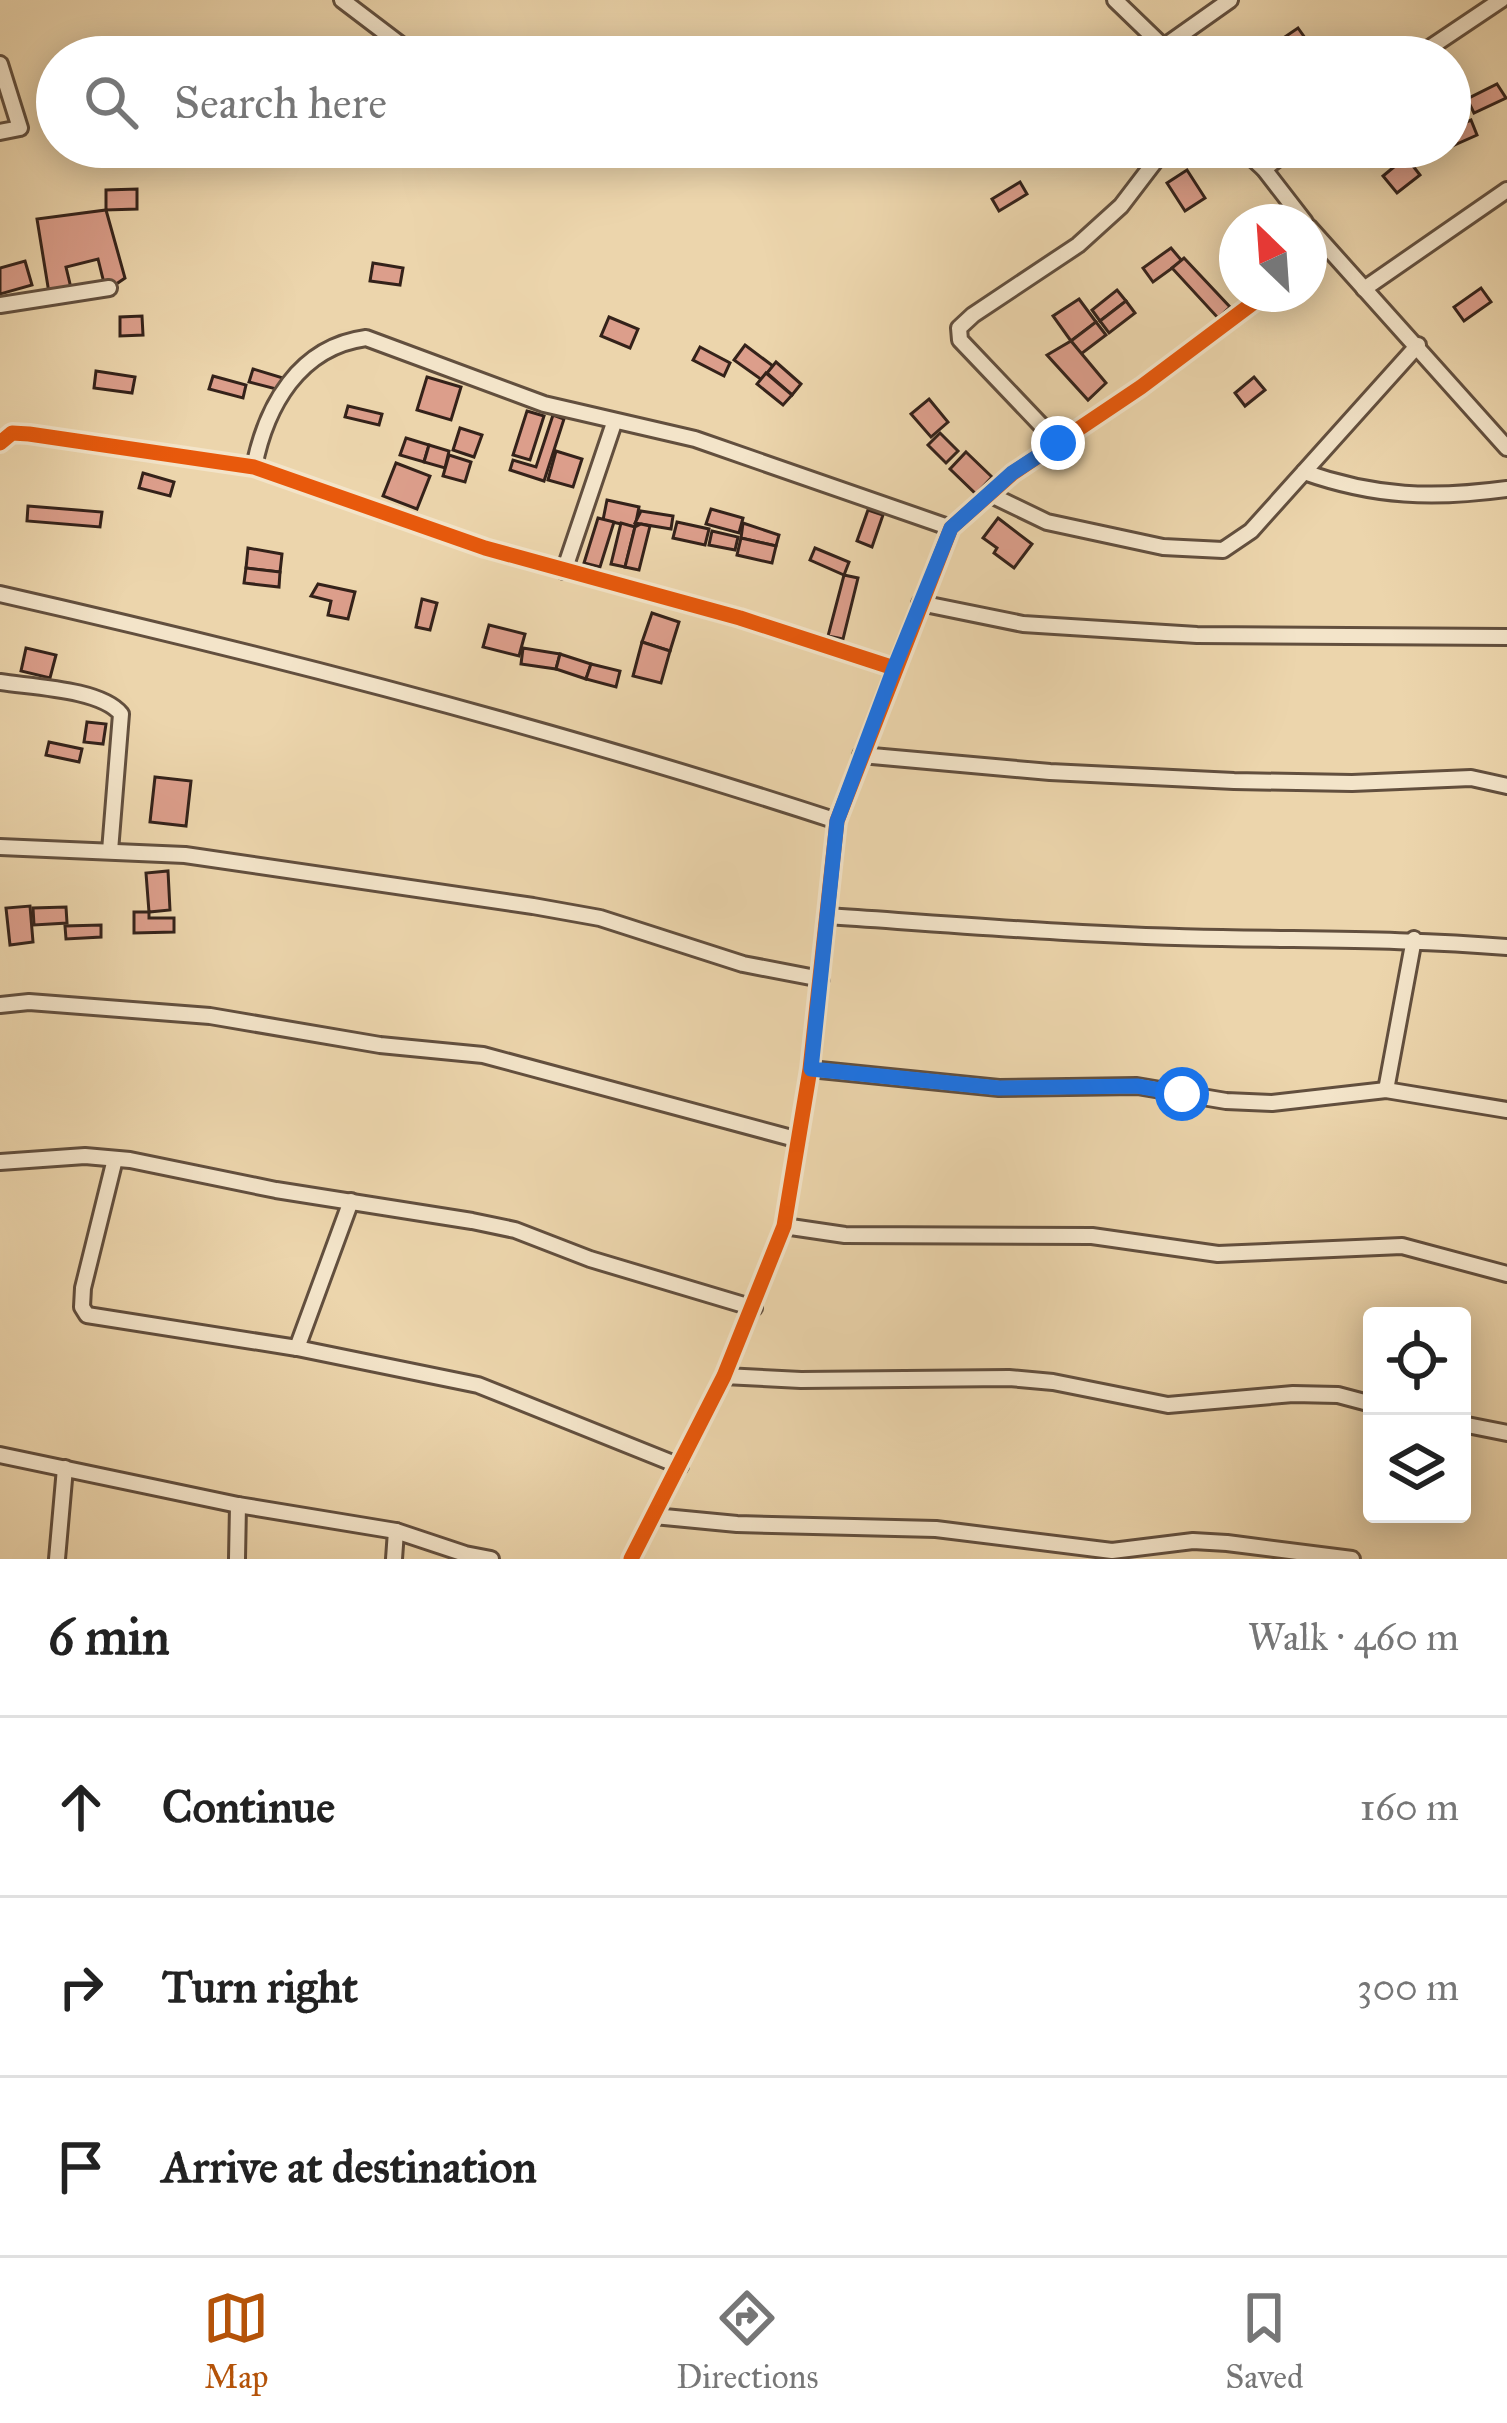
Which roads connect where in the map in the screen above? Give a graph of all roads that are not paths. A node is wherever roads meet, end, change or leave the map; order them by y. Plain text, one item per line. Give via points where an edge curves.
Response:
1 (342, 0) edge
2 (1115, 0) edge
3 (1230, 0) edge
4 (1501, 0) edge
5 (389, 36) edge
6 (1153, 36) edge
7 (1187, 36) edge
8 (1447, 36) edge
9 (0, 64) edge
10 (0, 132) edge
11 (1150, 168) edge
12 (1264, 169) edge
13 (1507, 190) edge
14 (1291, 204) edge
15 (1327, 258) edge
16 (109, 288) dead end
17 (1364, 289) junction
18 (0, 305) edge
19 (1240, 312) edge
20 (1418, 345) junction
21 (614, 423) junction
22 (0, 443) edge
23 (1058, 443) junction
24 (1507, 448) edge
25 (254, 467) junction
26 (1304, 472) junction
27 (1507, 489) edge
28 (989, 494) junction
29 (951, 528) junction
30 (564, 571) junction
31 (0, 594) edge
32 (920, 603) junction
33 (1507, 638) edge
34 (894, 668) junction
35 (0, 682) edge
36 (861, 755) junction
37 (1507, 786) edge
38 (837, 821) junction
39 (0, 847) edge
40 (110, 851) junction
41 (828, 916) junction
42 (1414, 939) junction
43 (1507, 947) edge
44 (821, 980) junction
45 (0, 1006) edge
46 (811, 1069) junction
47 (1386, 1090) junction
48 (1507, 1110) edge
49 (799, 1140) junction
50 (115, 1159) junction
51 (0, 1162) edge
52 (351, 1201) junction
53 (784, 1226) junction
54 (1507, 1274) edge
55 (754, 1308) junction
56 (298, 1348) junction
57 (724, 1376) junction
58 (1363, 1402) edge
59 (1471, 1426) edge
60 (1507, 1433) edge
61 (0, 1455) edge
62 (680, 1466) junction
63 (64, 1468) junction
64 (238, 1505) junction
65 (654, 1516) junction
66 (396, 1531) junction
67 (1171, 1543) junction
68 (57, 1559) edge
69 (237, 1559) edge
70 (394, 1559) edge
71 (491, 1559) edge
72 (631, 1559) edge
73 (1163, 1559) edge
74 (1352, 1559) edge

1 - 5 street
2 - 6 street
3 - 7 street
4 - 8 street
9 - 10 street via 20,128
11 - 23 street via 1078,245 959,328 960,340
12 - 14 street
13 - 17 street
15 - 17 street
16 - 18 street
17 - 20 street
19 - 23 street
20 - 24 street
20 - 26 street
21 - 25 street via 366,338 338,342 283,391 263,424
21 - 29 street via 695,439
21 - 30 street
22 - 25 street via 29,434
23 - 28 street
25 - 30 street
26 - 27 street via 1388,494
26 - 28 street via 1223,550 1163,547 1047,522
28 - 29 street
29 - 32 street
30 - 34 street
31 - 38 street via 357,681
32 - 33 street via 1023,624 1197,635
32 - 34 street
34 - 36 street
35 - 40 street via 88,696 121,714
36 - 37 street via 1188,779 1471,778
36 - 38 street
38 - 41 street
39 - 40 street
40 - 44 street via 185,855 600,918
41 - 42 street via 1108,934
41 - 44 street
42 - 43 street
42 - 47 street
44 - 46 street
45 - 49 street via 210,1016 484,1055
46 - 47 street via 999,1088 1137,1086 1272,1103
46 - 49 street
47 - 48 street
49 - 53 street
50 - 51 street
50 - 52 street
50 - 56 street via 83,1288 86,1315
52 - 55 street via 515,1230
52 - 56 street
53 - 54 street via 845,1235 1092,1236 1218,1255 1402,1246
53 - 55 street
55 - 57 street
56 - 62 street via 478,1385
57 - 58 street via 1009,1378 1168,1405 1293,1394
57 - 62 street
59 - 60 street
61 - 63 street
62 - 65 street
63 - 64 street
63 - 68 street
64 - 66 street
64 - 69 street
65 - 67 street via 936,1529 1112,1551
65 - 72 street
66 - 70 street
66 - 71 street
67 - 73 street
67 - 74 street

